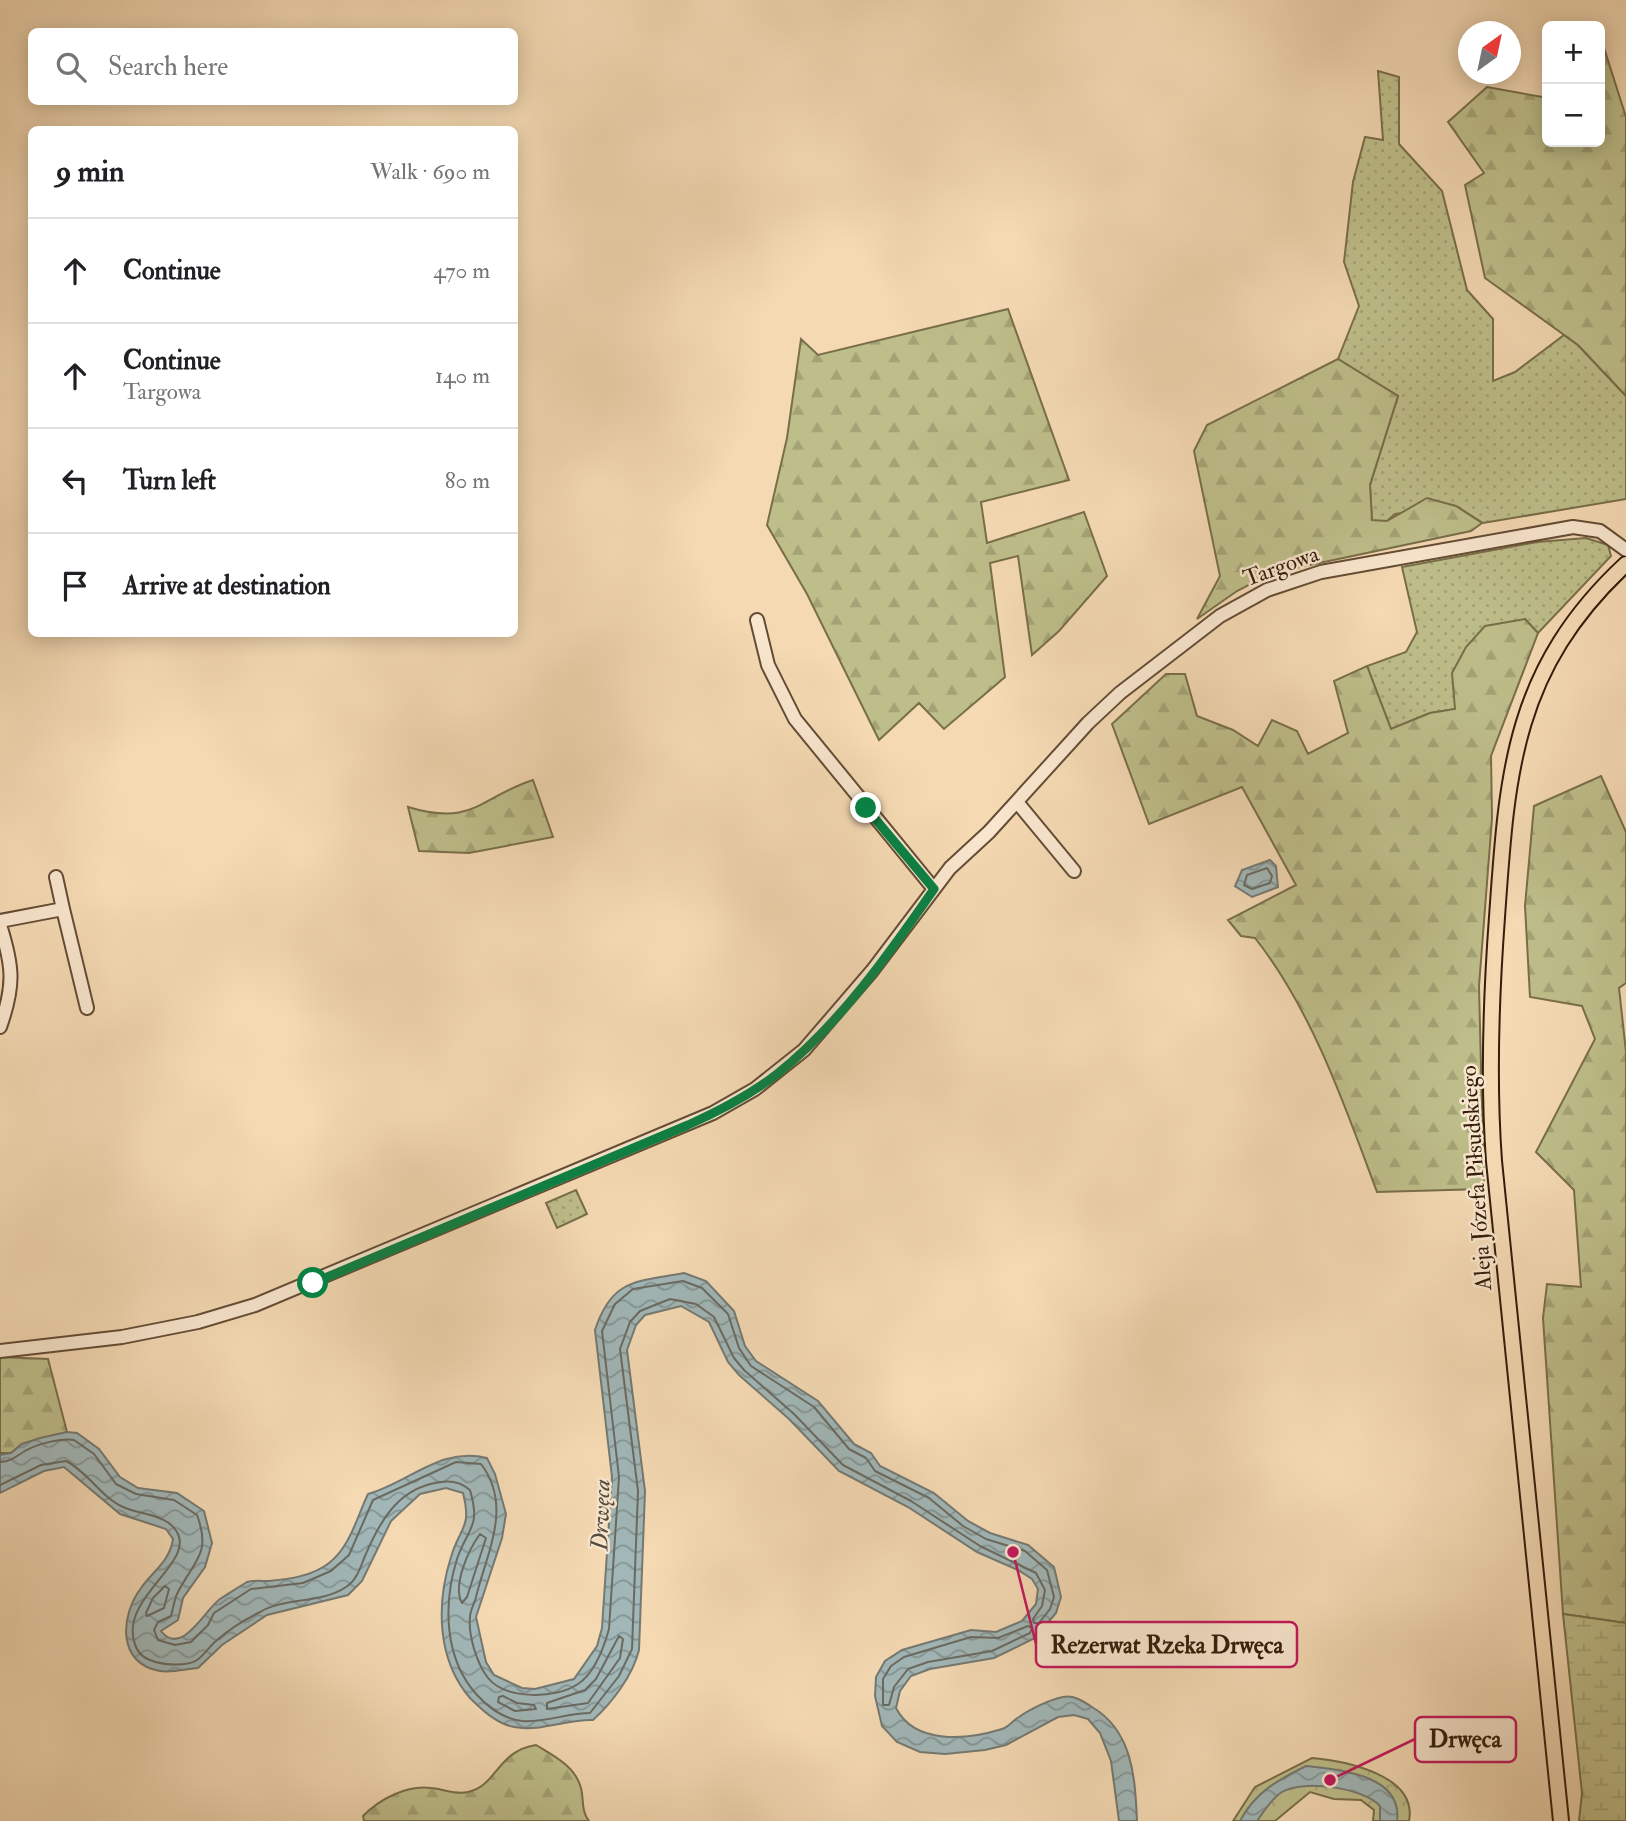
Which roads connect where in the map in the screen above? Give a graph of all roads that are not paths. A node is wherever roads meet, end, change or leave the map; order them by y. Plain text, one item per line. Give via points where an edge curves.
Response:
1 (1626, 550) edge
2 (1626, 565) edge
3 (757, 620) dead end
4 (1017, 802) junction
5 (1074, 872) dead end
6 (56, 877) dead end
7 (934, 889) junction
8 (63, 909) junction
9 (0, 923) edge
10 (5, 961) edge
11 (87, 1008) dead end
12 (0, 1027) edge
13 (0, 1351) edge
14 (1561, 1821) edge

1 - 4 street, Targowa via 1600,531 1573,527 1348,566 1267,590 1220,616 1120,693
2 - 14 main road, Aleja Józefa Piłsudskiego via 1568,632 1545,671 1521,728 1507,787 1491,1007 1493,1161
3 - 7 street via 768,665 795,719
4 - 5 street
4 - 7 street, Targowa
6 - 8 street
7 - 13 street, Targowa via 829,1024 776,1074 713,1113 313,1283 198,1322 78,1344
8 - 9 street
8 - 11 street
9 - 10 street
10 - 12 street via 10,993

